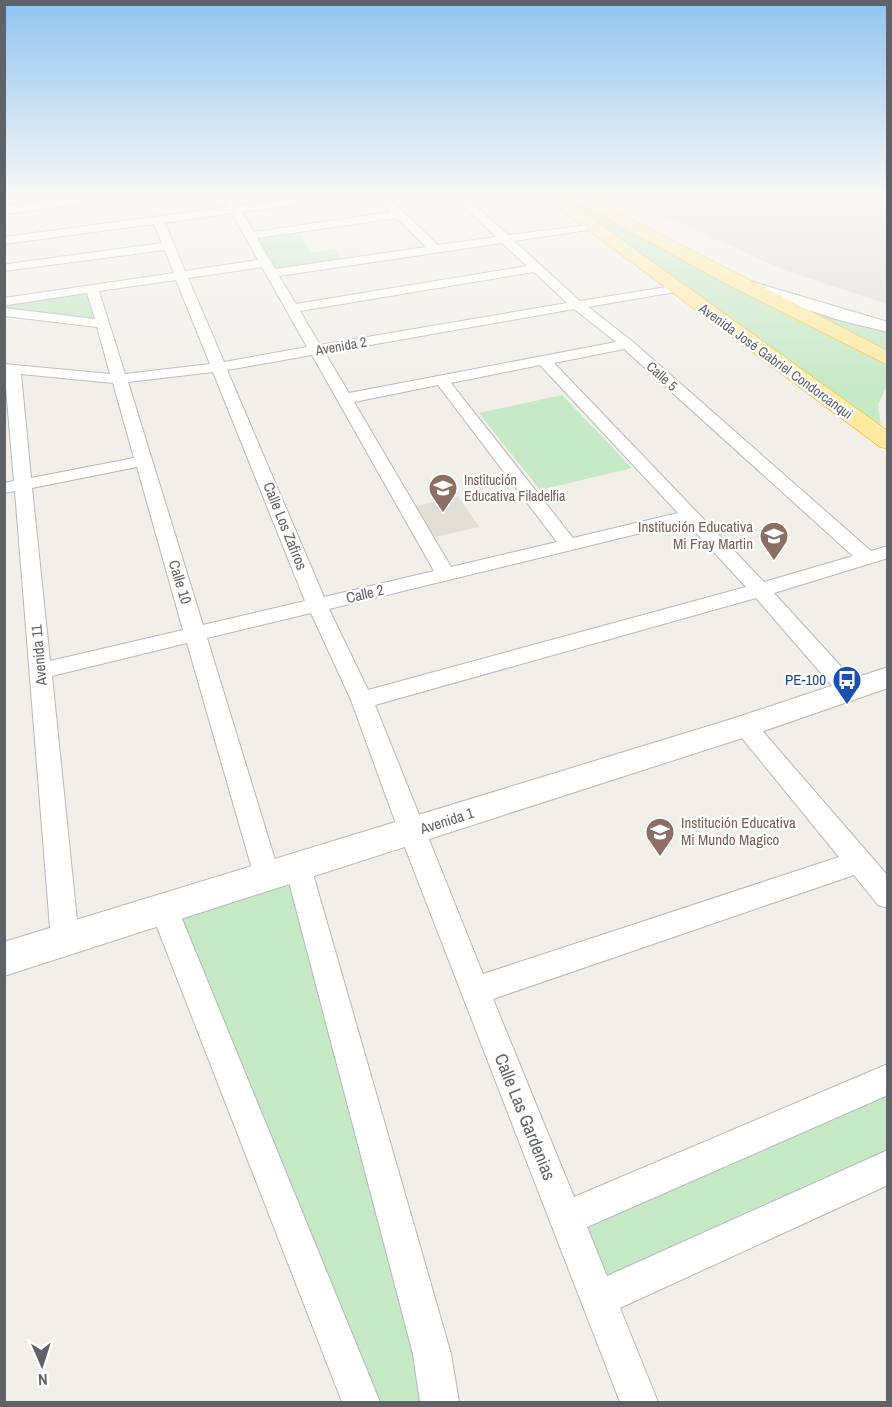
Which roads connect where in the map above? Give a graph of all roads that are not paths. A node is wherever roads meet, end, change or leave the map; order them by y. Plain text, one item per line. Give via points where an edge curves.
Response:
1 (46, 260) edge
2 (89, 260) edge
3 (175, 260) edge
4 (264, 260) edge
5 (342, 260) edge
6 (528, 260) edge
7 (638, 260) edge
8 (695, 260) edge
9 (269, 268) junction
10 (537, 268) junction
11 (6, 274) edge
12 (182, 275) junction
13 (732, 280) junction
14 (92, 288) junction
15 (675, 288) junction
16 (577, 305) junction
17 (293, 308) junction
18 (103, 324) junction
19 (888, 327) edge
20 (627, 344) junction
21 (318, 350) junction
22 (888, 359) edge
23 (545, 362) junction
24 (219, 367) junction
25 (9, 369) edge
26 (119, 379) junction
27 (442, 381) junction
28 (344, 399) junction
29 (888, 442) edge
30 (143, 461) junction
31 (14, 486) edge
32 (690, 516) junction
33 (569, 545) junction
34 (888, 552) edge
35 (867, 558) junction
36 (446, 575) junction
37 (760, 590) junction
38 (317, 605) junction
39 (195, 634) junction
40 (40, 670) junction
41 (888, 677) edge
42 (848, 689) junction
43 (362, 700) junction
44 (745, 726) junction
45 (412, 832) junction
46 (859, 862) junction
47 (282, 872) junction
48 (888, 896) edge
49 (164, 909) junction
50 (65, 940) junction
51 (4, 959) edge
52 (475, 991) junction
53 (888, 1079) edge
54 (888, 1167) edge
55 (566, 1218) junction
56 (598, 1299) junction
57 (359, 1402) edge
58 (440, 1402) edge
59 (639, 1402) edge

1 - 11 street
2 - 11 street
3 - 12 street, Calle Los Zafiros
4 - 9 street
5 - 9 street
6 - 10 street, Calle 5
7 - 15 highway, Avenida José Gabriel Condorcanqui
8 - 13 highway
9 - 12 street
9 - 17 street
10 - 16 street, Calle 5
10 - 17 street
11 - 14 street
11 - 18 street
12 - 14 street
12 - 24 street, Calle Los Zafiros
13 - 19 street
13 - 22 highway
14 - 18 street, Calle 10
15 - 16 street, Avenida 2
15 - 29 highway, Avenida José Gabriel Condorcanqui
16 - 20 street, Calle 5
16 - 21 street, Avenida 2
17 - 21 street
18 - 26 street, Calle 10
20 - 23 street
20 - 35 street, Calle 5
21 - 24 street, Avenida 2
21 - 28 street
23 - 27 street
23 - 32 street
24 - 26 street, Avenida 2
24 - 38 street, Calle Los Zafiros
25 - 26 street, Avenida 2
25 - 31 street, Avenida 11
26 - 30 street, Calle 10
27 - 28 street
27 - 33 street
28 - 36 street
30 - 31 street
30 - 39 street, Calle 10
31 - 40 street, Avenida 11
32 - 33 street, Calle 2
32 - 37 street
33 - 36 street, Calle 2
34 - 35 street
35 - 37 street
36 - 38 street, Calle 2
37 - 42 street
37 - 43 street
38 - 39 street, Calle 2
38 - 43 street, Calle Los Zafiros
39 - 40 street, Calle 2
39 - 47 street, Calle 10
40 - 50 street, Avenida 11
41 - 42 street, Avenida 1
42 - 44 street, Avenida 1
43 - 45 street, Calle Los Zafiros
44 - 45 street, Avenida 1
44 - 46 street
45 - 47 street, Avenida 1
45 - 52 street, Calle Las Gardenias
46 - 48 street
46 - 52 street
47 - 49 street, Avenida 1
47 - 58 street, Calle 10 via 432,1354
49 - 50 street, Avenida 1
49 - 57 street
50 - 51 street, Avenida 1
52 - 55 street, Calle Las Gardenias
53 - 55 street
54 - 56 street
55 - 56 street, Calle Las Gardenias
56 - 59 street, Calle Las Gardenias

